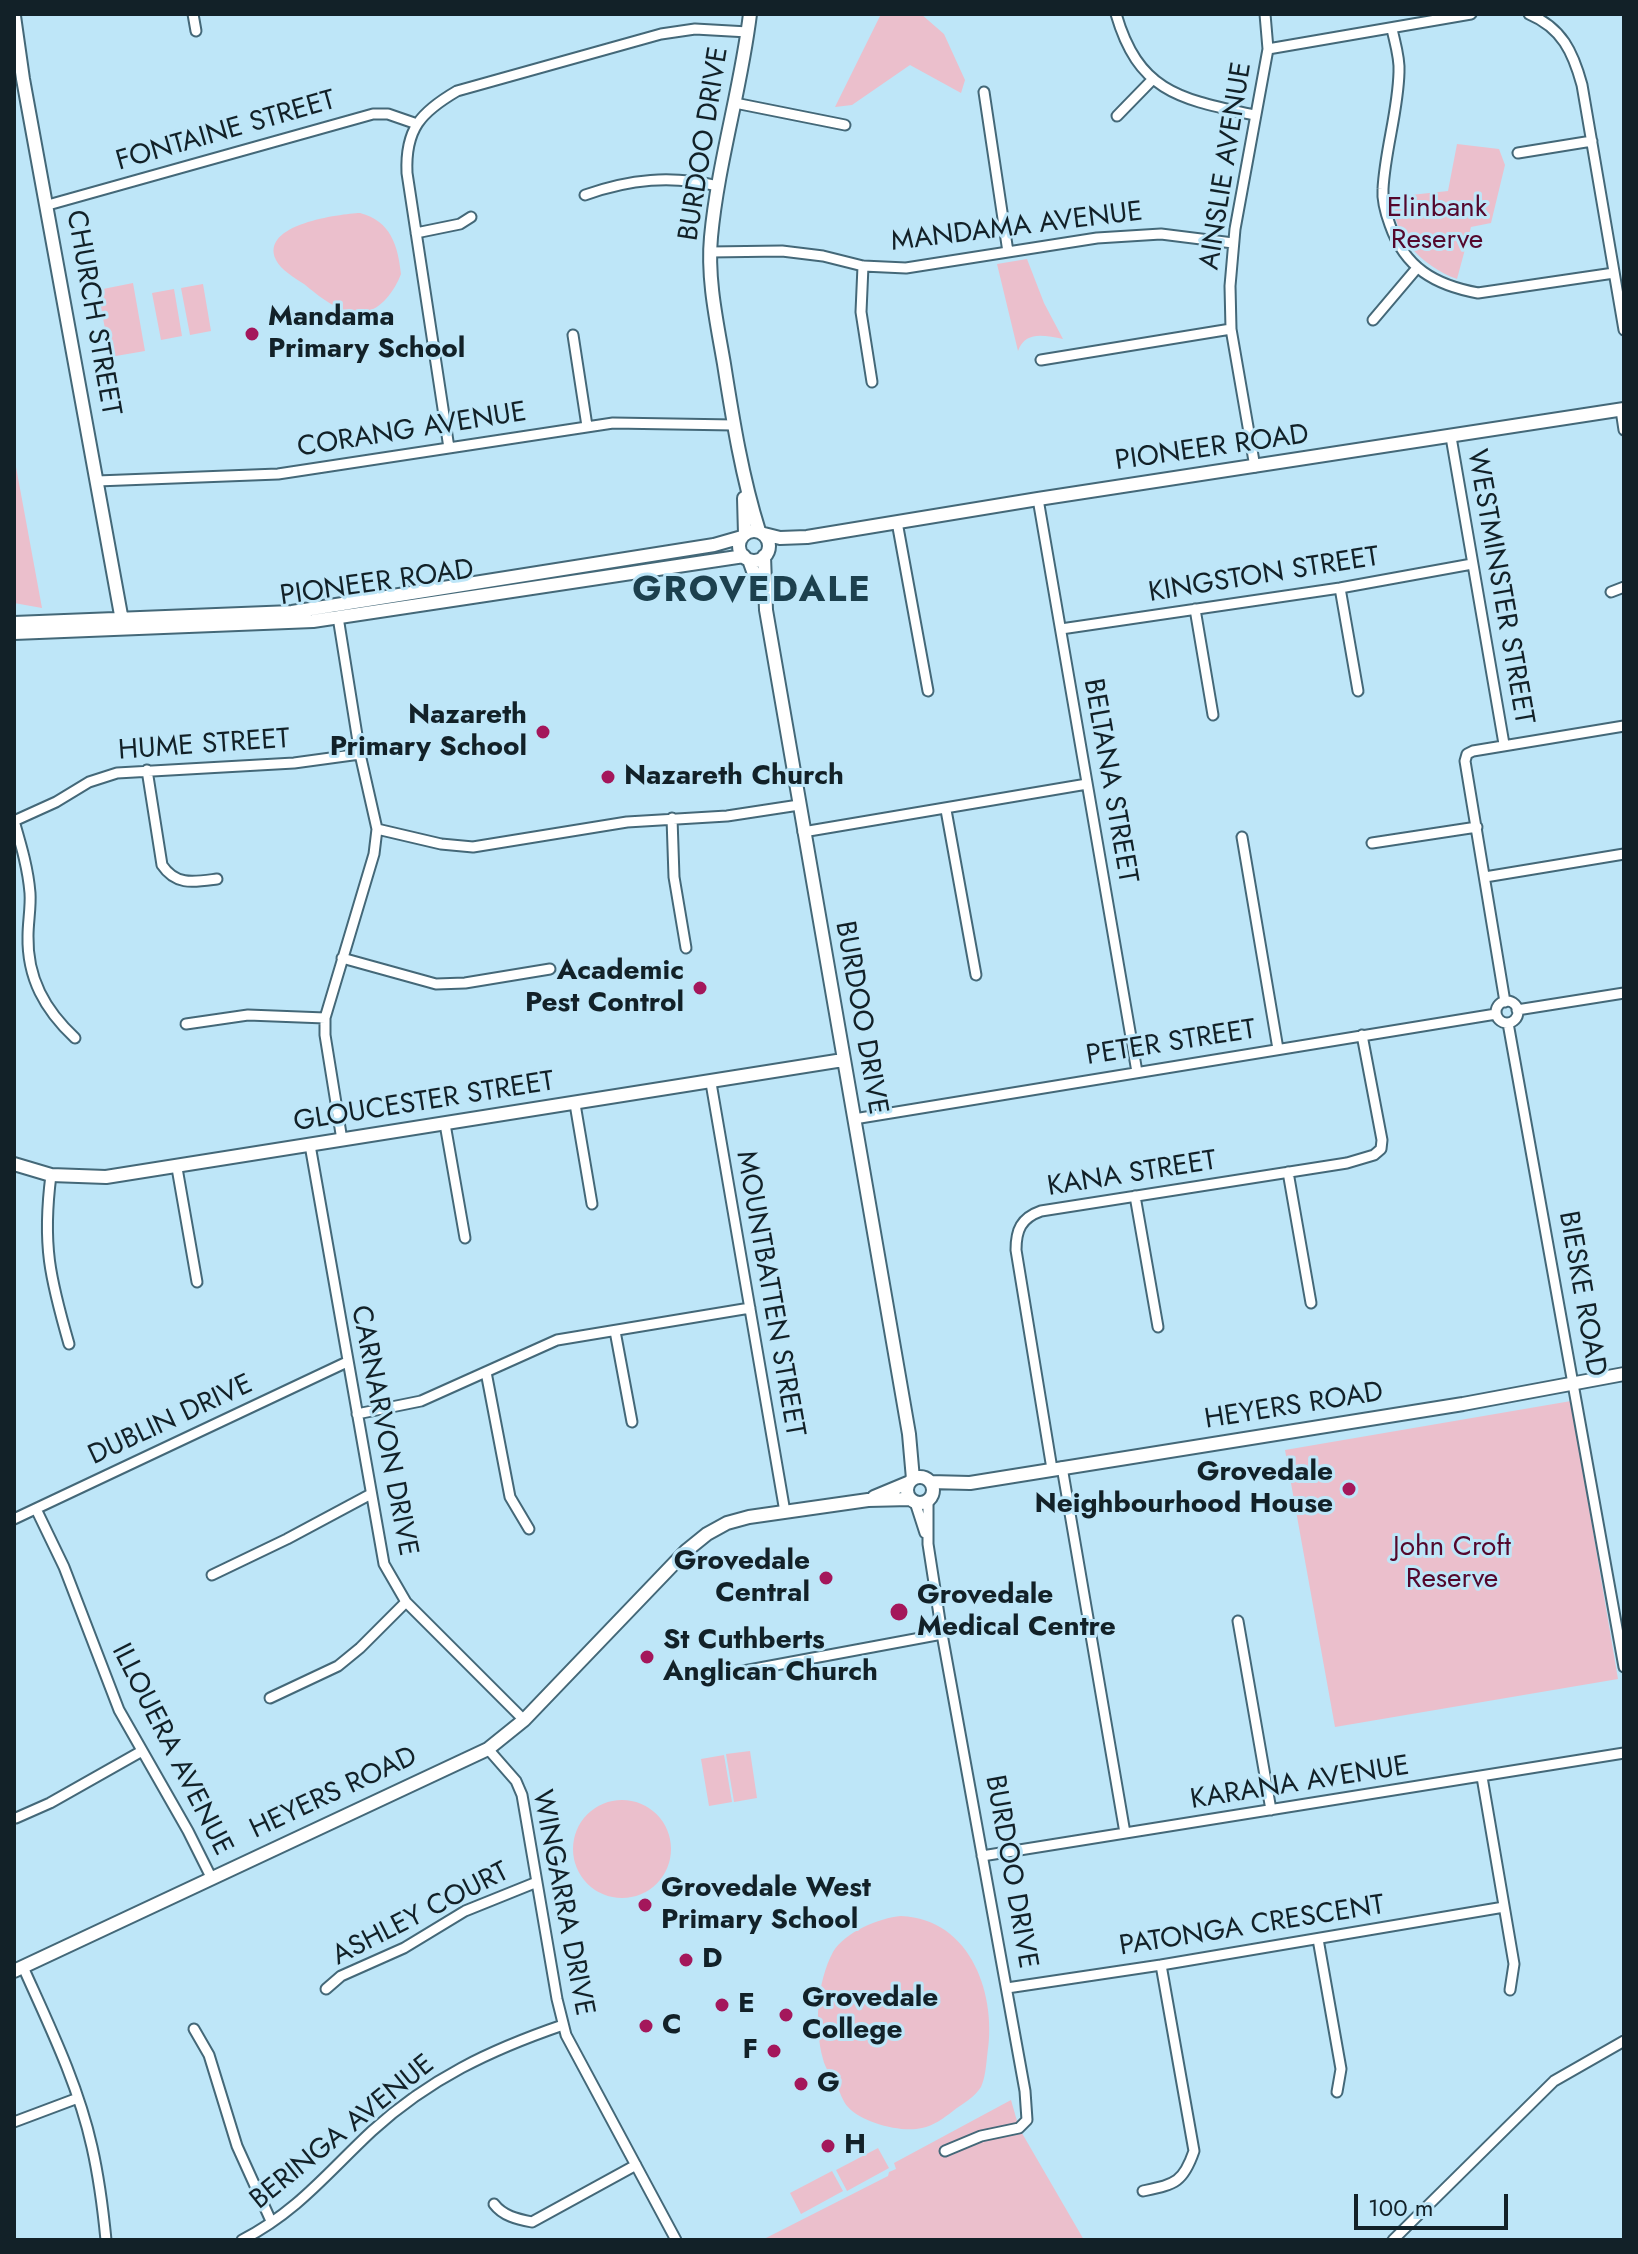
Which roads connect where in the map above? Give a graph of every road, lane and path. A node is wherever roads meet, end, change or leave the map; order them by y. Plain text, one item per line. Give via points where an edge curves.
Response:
1 (193, 14) edge
2 (750, 14) edge
3 (1116, 14) edge
4 (1265, 14) edge
5 (1471, 14) edge
6 (1529, 14) edge
7 (14, 16) edge
8 (1392, 29) junction
9 (196, 31) dead end
10 (748, 32) junction
11 (1268, 49) junction
12 (18, 79) edge
13 (1153, 79) junction
14 (984, 92) dead end
15 (735, 103) junction
16 (1254, 115) junction
17 (1117, 116) dead end
18 (417, 124) junction
19 (845, 125) dead end
20 (1592, 141) junction
21 (1518, 153) dead end
22 (718, 186) junction
23 (585, 195) dead end
24 (48, 205) junction
25 (471, 217) dead end
26 (416, 233) junction
27 (1233, 243) junction
28 (710, 252) junction
29 (1008, 252) junction
30 (863, 266) junction
31 (1417, 268) junction
32 (1614, 273) junction
33 (1373, 320) dead end
34 (1231, 329) junction
35 (1624, 330) edge
36 (573, 335) dead end
37 (1041, 360) dead end
38 (872, 382) dead end
39 (1622, 410) edge
40 (734, 425) junction
41 (587, 426) junction
42 (1624, 430) edge
43 (1451, 437) junction
44 (449, 448) junction
45 (1255, 467) junction
46 (742, 471) junction
47 (97, 481) junction
48 (1038, 499) junction
49 (897, 522) junction
50 (762, 533) junction
51 (744, 536) junction
52 (807, 537) junction
53 (765, 555) junction
54 (747, 558) junction
55 (1472, 564) junction
56 (1624, 587) edge
57 (1340, 588) junction
58 (1611, 592) dead end
59 (1195, 609) junction
60 (766, 610) junction
61 (337, 611) junction
62 (14, 623) edge
63 (122, 624) junction
64 (1061, 629) junction
65 (14, 633) edge
66 (928, 691) dead end
67 (1358, 691) dead end
68 (1213, 715) dead end
69 (1624, 726) edge
70 (1504, 744) junction
71 (360, 754) junction
72 (147, 770) junction
73 (1087, 784) junction
74 (799, 805) junction
75 (946, 810) junction
76 (672, 818) junction
77 (14, 821) edge
78 (1477, 827) junction
79 (377, 829) junction
80 (803, 832) junction
81 (1242, 837) dead end
82 (1372, 843) dead end
83 (1624, 854) edge
84 (1485, 877) junction
85 (217, 879) dead end
86 (686, 948) dead end
87 (342, 958) junction
88 (550, 969) dead end
89 (976, 975) dead end
90 (1624, 993) edge
91 (1505, 1002) junction
92 (1517, 1010) junction
93 (1496, 1014) junction
94 (325, 1018) junction
95 (1508, 1023) junction
96 (186, 1024) dead end
97 (1362, 1035) junction
98 (75, 1038) dead end
99 (1278, 1049) junction
100 (843, 1060) junction
101 (1137, 1072) junction
102 (711, 1083) junction
103 (575, 1104) junction
104 (854, 1119) junction
105 (445, 1124) junction
106 (342, 1140) junction
107 (310, 1145) junction
108 (14, 1164) edge
109 (177, 1168) junction
110 (1288, 1172) junction
111 (51, 1175) junction
112 (1135, 1196) junction
113 (592, 1204) dead end
114 (465, 1238) dead end
115 (197, 1282) dead end
116 (1311, 1303) dead end
117 (750, 1308) junction
118 (1158, 1327) dead end
119 (615, 1331) junction
120 (69, 1344) dead end
121 (347, 1362) junction
122 (486, 1372) junction
123 (1624, 1374) edge
124 (1575, 1382) junction
125 (357, 1414) junction
126 (632, 1422) dead end
127 (1057, 1468) junction
128 (923, 1486) junction
129 (371, 1494) junction
130 (868, 1500) junction
131 (912, 1500) junction
132 (36, 1509) junction
133 (782, 1512) junction
134 (14, 1519) edge
135 (529, 1529) dead end
136 (928, 1544) junction
137 (212, 1575) dead end
138 (406, 1602) junction
139 (1238, 1621) dead end
140 (942, 1634) junction
141 (1624, 1667) edge
142 (722, 1675) dead end
143 (270, 1698) dead end
144 (524, 1720) junction
145 (488, 1749) junction
146 (142, 1751) junction
147 (1624, 1753) edge
148 (1482, 1777) junction
149 (1271, 1810) junction
150 (16, 1818) dead end
151 (1125, 1833) junction
152 (982, 1856) junction
153 (212, 1879) junction
154 (537, 1882) junction
155 (1504, 1907) junction
156 (1318, 1939) junction
157 (1161, 1965) junction
158 (18, 1969) edge
159 (1007, 1988) junction
160 (326, 1989) dead end
161 (1510, 1990) dead end
162 (563, 2025) junction
163 (194, 2029) dead end
164 (1624, 2041) edge
165 (1337, 2092) dead end
166 (78, 2098) junction
167 (14, 2122) edge
168 (945, 2151) dead end
169 (636, 2165) junction
170 (1143, 2191) dead end
171 (494, 2204) dead end
172 (271, 2221) junction
173 (106, 2240) edge
174 (242, 2240) edge
175 (676, 2240) edge
176 (1393, 2240) edge

1 - 9 street
2 - 10 street, BURDOO DRIVE
3 - 13 street via 1126,43
4 - 11 street, AINSLIE AVENUE
5 - 8 street
6 - 20 street via 1546,21 1575,57
7 - 12 street, CHURCH STREET
8 - 11 street
8 - 31 street via 1400,67 1382,194 1397,240
10 - 15 street, BURDOO DRIVE
10 - 18 street via 676,31 601,50 457,91
11 - 16 street, AINSLIE AVENUE
12 - 24 street, CHURCH STREET
13 - 16 street via 1194,102
13 - 17 street
14 - 29 street
15 - 19 street
15 - 22 street, BURDOO DRIVE
16 - 27 street, AINSLIE AVENUE
18 - 24 street, FONTAINE STREET via 373,114
18 - 26 street via 407,160
20 - 21 street
20 - 32 street
22 - 23 street via 647,179
22 - 28 street, BURDOO DRIVE
24 - 47 street, CHURCH STREET
25 - 26 street
26 - 44 street
27 - 29 street, MANDAMA AVENUE via 1161,234
27 - 34 street, AINSLIE AVENUE
28 - 30 street, MANDAMA AVENUE via 782,251
28 - 40 street, BURDOO DRIVE
29 - 30 street, MANDAMA AVENUE via 906,268
30 - 38 street via 861,312
31 - 32 street via 1456,289 1478,293
31 - 33 street
32 - 35 street
34 - 37 street
34 - 45 street, AINSLIE AVENUE
36 - 41 street
39 - 42 street
39 - 43 street, PIONEER ROAD
40 - 41 street, CORANG AVENUE
40 - 46 street, BURDOO DRIVE
41 - 44 street, CORANG AVENUE
43 - 45 street, PIONEER ROAD
43 - 55 street, WESTMINSTER STREET
44 - 47 street, CORANG AVENUE via 278,474
45 - 48 street, PIONEER ROAD
46 - 50 street, BURDOO DRIVE
46 - 51 street, BURDOO DRIVE
47 - 63 street, CHURCH STREET
48 - 49 street, PIONEER ROAD
48 - 64 street, BELTANA STREET
49 - 52 street, PIONEER ROAD
49 - 66 street
50 - 51 street
50 - 52 street, PIONEER ROAD
50 - 53 street via 768,540
51 - 54 street via 740,550
51 - 61 street, PIONEER ROAD
52 - 53 street, PIONEER ROAD
53 - 54 street via 757,561
53 - 60 street, BURDOO DRIVE
54 - 60 street, BURDOO DRIVE
54 - 61 street, PIONEER ROAD
55 - 57 street, KINGSTON STREET
55 - 70 street, WESTMINSTER STREET
56 - 58 street
57 - 59 street, KINGSTON STREET
57 - 67 street
59 - 64 street, KINGSTON STREET
59 - 68 street
60 - 74 street, BURDOO DRIVE
61 - 63 street, PIONEER ROAD
61 - 71 street
62 - 63 street, PIONEER ROAD
63 - 65 street, PIONEER ROAD
64 - 73 street, BELTANA STREET
69 - 70 street
70 - 78 street via 1467,754
71 - 72 street, HUME STREET via 294,763
71 - 79 street
72 - 77 street, HUME STREET via 101,777
72 - 85 street via 162,865 179,881
73 - 75 street
73 - 101 street, BELTANA STREET
74 - 76 street
74 - 80 street, BURDOO DRIVE
75 - 80 street
75 - 89 street
76 - 79 street via 473,847
76 - 86 street via 674,877
77 - 98 street via 27,870 32,976 48,1009
78 - 82 street
78 - 84 street
79 - 87 street
80 - 100 street, BURDOO DRIVE
81 - 99 street
83 - 84 street
84 - 91 street
87 - 88 street via 436,984
87 - 94 street
90 - 92 street
91 - 92 street
91 - 93 street
92 - 95 street
93 - 95 street
93 - 97 street, PETER STREET
94 - 96 street via 248,1015
94 - 106 street
95 - 124 street, BIESKE ROAD
97 - 99 street, PETER STREET
97 - 110 street, KANA STREET via 1381,1149 1347,1163
99 - 101 street, PETER STREET
100 - 102 street, GLOUCESTER STREET
100 - 104 street, BURDOO DRIVE
101 - 104 street, PETER STREET
102 - 103 street, GLOUCESTER STREET
102 - 117 street, MOUNTBATTEN STREET
103 - 105 street, GLOUCESTER STREET
103 - 113 street
104 - 128 street, BURDOO DRIVE via 909,1434
105 - 106 street, GLOUCESTER STREET
105 - 114 street
106 - 107 street, GLOUCESTER STREET
107 - 109 street, GLOUCESTER STREET
107 - 121 street, CARNARVON DRIVE
108 - 111 street, GLOUCESTER STREET
109 - 111 street, GLOUCESTER STREET via 106,1177
109 - 115 street
110 - 112 street, KANA STREET
110 - 116 street
111 - 120 street via 47,1257
112 - 118 street
112 - 127 street, KANA STREET via 1041,1211 1021,1224 1016,1236
117 - 119 street
117 - 133 street, MOUNTBATTEN STREET
119 - 122 street via 557,1340
119 - 126 street
121 - 125 street, CARNARVON DRIVE
121 - 132 street, DUBLIN DRIVE
122 - 125 street via 413,1404
122 - 135 street via 510,1497
123 - 124 street, HEYERS ROAD
124 - 127 street, HEYERS ROAD
124 - 141 street, BIESKE ROAD
125 - 129 street, CARNARVON DRIVE
127 - 128 street, HEYERS ROAD
127 - 151 street
128 - 130 street, HEYERS ROAD
128 - 131 street, HEYERS ROAD via 922,1503
128 - 131 street via 907,1490
128 - 136 street, BURDOO DRIVE
129 - 137 street
129 - 138 street, CARNARVON DRIVE via 384,1564
130 - 131 street, HEYERS ROAD
130 - 133 street, HEYERS ROAD
131 - 136 street, BURDOO DRIVE
132 - 134 street, DUBLIN DRIVE
132 - 146 street, ILLOUERA AVENUE via 110,1690
133 - 144 street, HEYERS ROAD via 710,1540 636,1604
136 - 140 street, BURDOO DRIVE
138 - 143 street via 338,1666
138 - 144 street, CARNARVON DRIVE
139 - 149 street
140 - 142 street
140 - 152 street, BURDOO DRIVE
144 - 145 street, HEYERS ROAD
145 - 153 street, HEYERS ROAD
145 - 154 street, WINGARRA DRIVE via 519,1786
146 - 150 street
146 - 153 street, ILLOUERA AVENUE
147 - 148 street, KARANA AVENUE
148 - 149 street, KARANA AVENUE
148 - 155 street
149 - 151 street, KARANA AVENUE
151 - 152 street, KARANA AVENUE
152 - 159 street, BURDOO DRIVE
153 - 158 street, HEYERS ROAD
154 - 160 street, ASHLEY COURT via 475,1906 413,1943 341,1976
154 - 162 street, WINGARRA DRIVE
155 - 156 street, PATONGA CRESCENT
155 - 161 street via 1514,1964
156 - 157 street, PATONGA CRESCENT
156 - 165 street via 1341,2069
157 - 159 street, PATONGA CRESCENT
157 - 170 street via 1194,2151 1186,2174 1168,2186
158 - 166 street
159 - 168 street, BURDOO DRIVE via 1027,2120 1019,2128
162 - 169 street, WINGARRA DRIVE
162 - 172 street, BERINGA AVENUE via 481,2056 424,2089 296,2206
163 - 172 street via 209,2055 237,2146
164 - 176 street via 1554,2081
166 - 167 street
166 - 173 street via 92,2146
169 - 171 street via 532,2222 499,2211
169 - 175 street, WINGARRA DRIVE
172 - 174 street, BERINGA AVENUE

